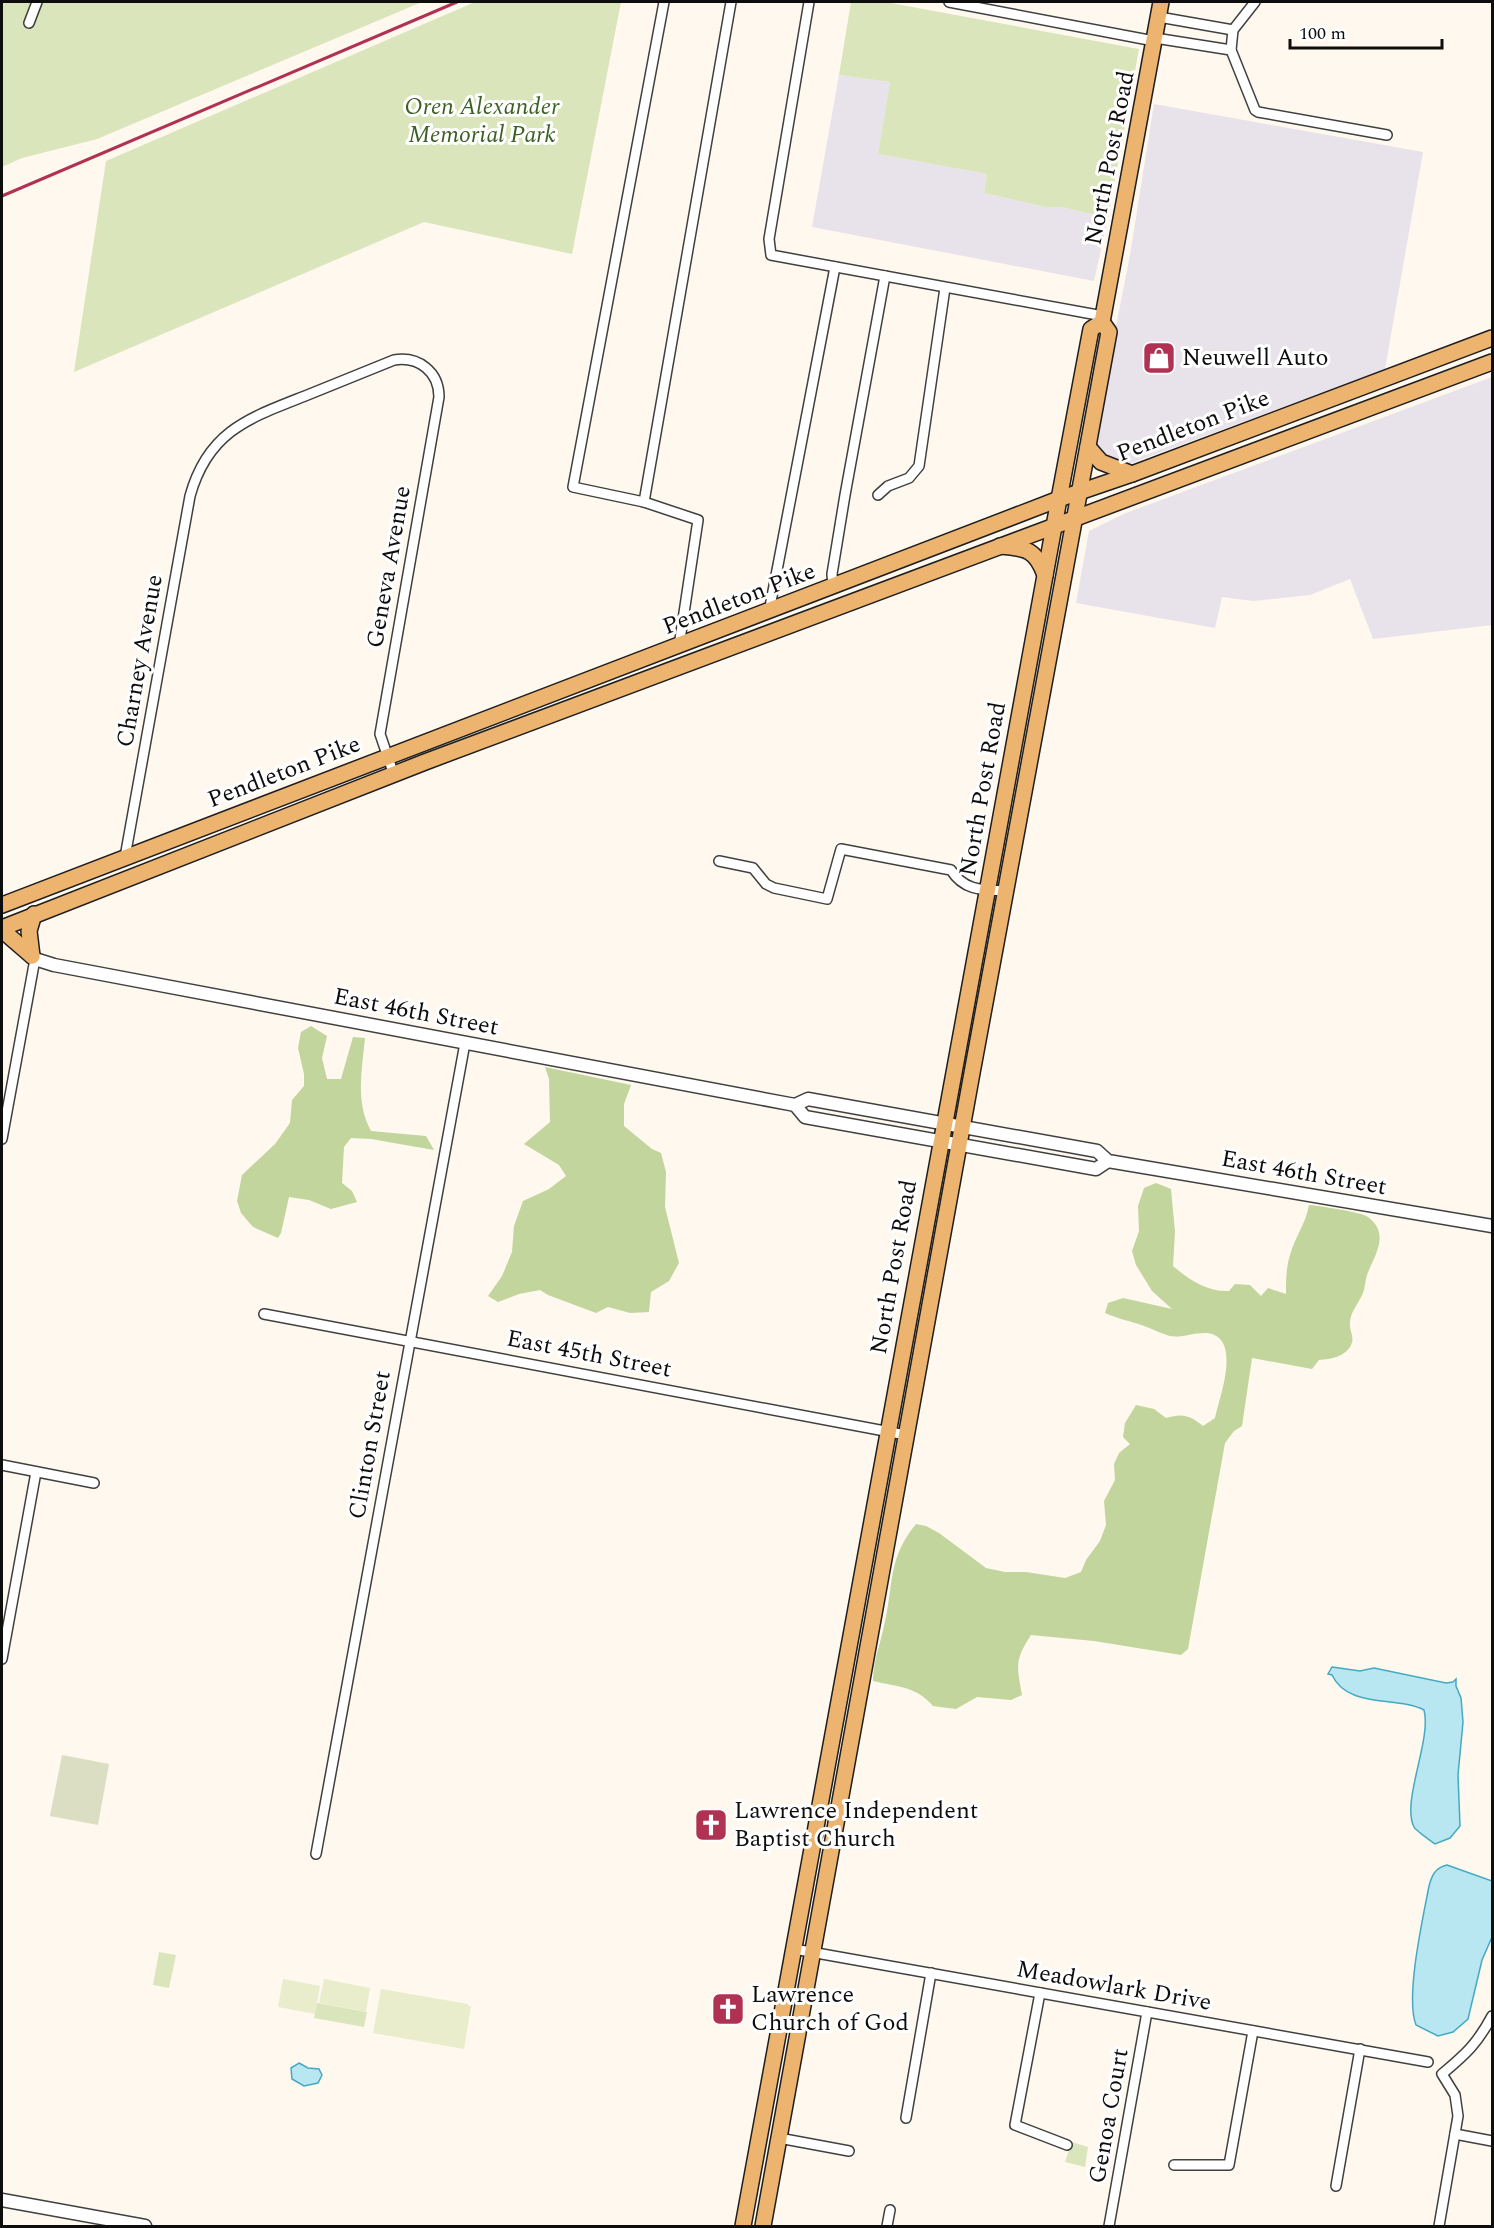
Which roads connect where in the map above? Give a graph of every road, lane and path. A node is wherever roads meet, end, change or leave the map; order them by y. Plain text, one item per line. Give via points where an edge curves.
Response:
1 (37, 2) edge
2 (664, 2) edge
3 (730, 2) edge
4 (808, 2) edge
5 (949, 2) edge
6 (1255, 2) edge
7 (1160, 9) edge
8 (29, 23) dead end
9 (1233, 30) junction
10 (1154, 39) junction
11 (1231, 50) junction
12 (1387, 135) dead end
13 (835, 267) junction
14 (885, 276) junction
15 (945, 288) junction
16 (1102, 319) junction
17 (1492, 338) edge
18 (1492, 362) edge
19 (427, 368) joint
20 (1088, 447) junction
21 (1132, 474) junction
22 (1080, 492) junction
23 (878, 495) dead end
24 (1059, 499) junction
25 (644, 502) junction
26 (1075, 517) junction
27 (1054, 524) junction
28 (997, 546) junction
29 (1045, 575) junction
30 (833, 587) junction
31 (768, 612) junction
32 (679, 645) junction
33 (387, 756) junction
34 (394, 775) junction
35 (125, 858) junction
36 (719, 861) dead end
37 (987, 890) junction
38 (1006, 891) junction
39 (2, 905) edge
40 (34, 914) junction
41 (2, 929) edge
42 (33, 957) junction
43 (465, 1043) junction
44 (795, 1105) junction
45 (944, 1124) junction
46 (962, 1127) junction
47 (2, 1138) edge
48 (940, 1142) junction
49 (959, 1145) junction
50 (1108, 1161) junction
51 (1492, 1226) edge
52 (264, 1314) dead end
53 (409, 1340) junction
54 (888, 1431) junction
55 (906, 1435) junction
56 (2, 1465) edge
57 (36, 1472) junction
58 (94, 1483) dead end
59 (2, 1659) edge
60 (316, 1854) dead end
61 (794, 1949) junction
62 (813, 1953) junction
63 (931, 1973) junction
64 (1040, 1993) junction
65 (1147, 2012) junction
66 (1492, 2016) edge
67 (1253, 2031) junction
68 (1360, 2049) junction
69 (1428, 2062) dead end
70 (906, 2118) dead end
71 (1455, 2134) junction
72 (778, 2138) junction
73 (1492, 2141) edge
74 (1067, 2145) dead end
75 (849, 2151) dead end
76 (1174, 2165) dead end
77 (1336, 2186) dead end
78 (2, 2200) edge
79 (890, 2210) dead end
80 (145, 2226) edge
81 (743, 2226) edge
82 (763, 2226) edge
83 (887, 2226) edge
84 (1109, 2226) edge
85 (1439, 2226) edge

1 - 8 street
2 - 25 street via 573,487
3 - 25 street
4 - 13 street via 769,239 771,255
5 - 10 street
6 - 9 street
7 - 9 street
7 - 10 main road, North Post Road
9 - 11 street
10 - 11 street
10 - 16 main road, North Post Road
11 - 12 street via 1258,112
13 - 14 street
13 - 31 street
14 - 15 street
14 - 30 street via 845,495
15 - 16 street
15 - 23 street via 919,466 909,478 888,486
16 - 20 main road, North Post Road via 1109,332
16 - 24 main road, North Post Road via 1091,329
17 - 21 main road, Pendleton Pike
18 - 26 main road, Pendleton Pike
19 - 33 street, Geneva Avenue via 440,397 380,734
19 - 35 street, Charney Avenue via 410,359 394,360 257,415 222,439 198,472 189,500
20 - 21 main road via 1101,462
20 - 22 main road, North Post Road
21 - 22 main road, Pendleton Pike
22 - 24 main road, Pendleton Pike
22 - 26 main road, North Post Road
24 - 27 main road, North Post Road
24 - 30 main road, Pendleton Pike
25 - 32 street via 698,520
26 - 27 main road, Pendleton Pike
26 - 38 main road, North Post Road
27 - 28 main road, Pendleton Pike
27 - 29 main road, North Post Road
28 - 29 main road via 1034,554
28 - 34 main road, Pendleton Pike
29 - 37 main road, North Post Road
30 - 31 main road, Pendleton Pike
31 - 32 main road, Pendleton Pike
32 - 33 main road, Pendleton Pike
33 - 34 street, Geneva Avenue
33 - 35 main road, Pendleton Pike
34 - 40 main road, Pendleton Pike
35 - 39 main road, Pendleton Pike
36 - 37 street via 753,868 774,888 827,899 841,849 951,870 958,881
37 - 38 street
37 - 45 main road, North Post Road
38 - 46 main road, North Post Road
40 - 41 main road, Pendleton Pike
40 - 42 main road via 29,931
41 - 42 main road
42 - 43 street, East 46th Street via 54,965
42 - 47 street
43 - 44 street, East 46th Street
43 - 53 street, Clinton Street
44 - 45 street, East 46th Street via 808,1099
44 - 48 street, East 46th Street via 806,1117
45 - 46 street, East 46th Street
45 - 48 main road, North Post Road
46 - 49 main road, North Post Road
46 - 50 street, East 46th Street via 1097,1151
48 - 49 street, East 46th Street
48 - 54 main road, North Post Road
49 - 50 street, East 46th Street via 1096,1169
49 - 55 main road, North Post Road
50 - 51 street, East 46th Street
52 - 53 street, East 45th Street
53 - 54 street, East 45th Street
53 - 60 street, Clinton Street
54 - 55 street, East 45th Street
54 - 61 main road, North Post Road
55 - 62 main road, North Post Road
56 - 57 street
57 - 58 street
57 - 59 street
61 - 62 street, Meadowlark Drive
61 - 81 main road, North Post Road
62 - 63 street, Meadowlark Drive
62 - 72 main road, North Post Road
63 - 64 street, Meadowlark Drive
63 - 70 street
64 - 65 street, Meadowlark Drive
64 - 74 street via 1015,2125
65 - 67 street, Meadowlark Drive
65 - 84 street, Genoa Court
66 - 71 street via 1471,2049 1442,2074 1457,2103
67 - 68 street, Meadowlark Drive
67 - 76 street via 1229,2165
68 - 69 street, Meadowlark Drive
68 - 77 street
71 - 73 street
71 - 85 street
72 - 75 street
72 - 82 main road, North Post Road
78 - 80 street
79 - 83 street

